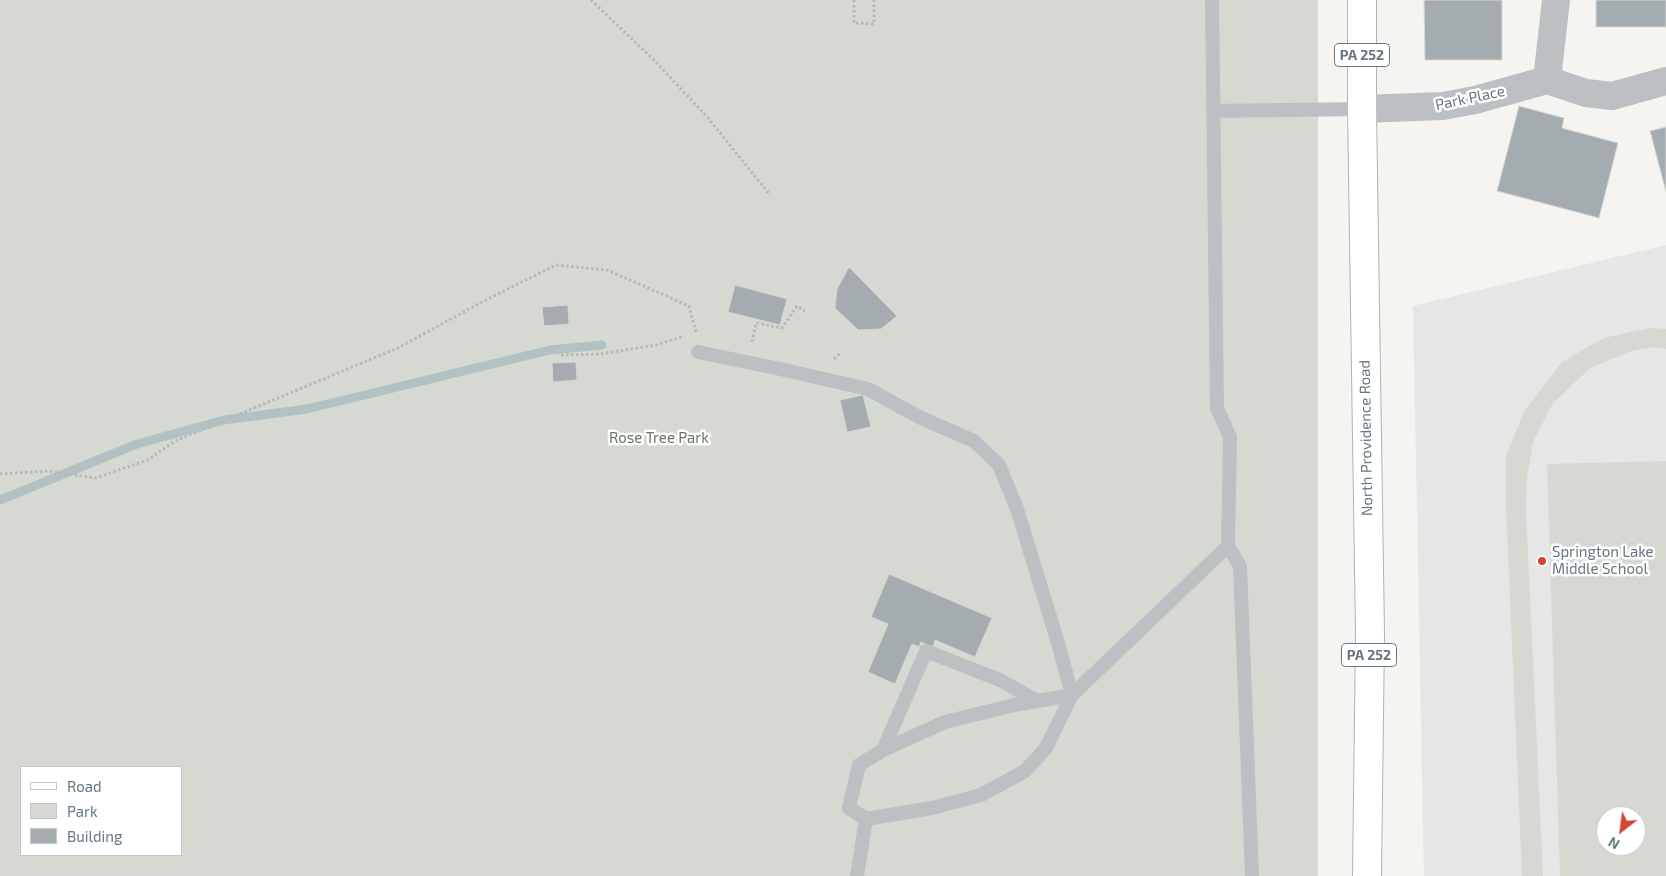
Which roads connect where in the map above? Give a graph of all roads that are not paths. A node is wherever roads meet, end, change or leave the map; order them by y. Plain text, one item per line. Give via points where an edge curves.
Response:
1 (1212, 0) edge
2 (1362, 0) edge
3 (1556, 0) edge
4 (1547, 80) junction
5 (1666, 81) edge
6 (1362, 109) junction
7 (1213, 111) junction
8 (698, 352) road end
9 (1228, 546) junction
10 (1072, 695) junction
11 (1037, 701) junction
12 (883, 750) junction
13 (866, 820) junction
14 (857, 876) edge
15 (1252, 876) edge
16 (1367, 876) edge

1 - 7 lane
2 - 6 main road, North Providence Road / PA 252
3 - 4 street
4 - 5 street via 1586,94 1612,96
4 - 6 street, Park Place via 1443,106
6 - 7 lane
6 - 16 main road, North Providence Road / PA 252 via 1370,634
7 - 9 lane via 1217,408 1230,437
8 - 10 lane via 868,389 919,417 974,441 999,464 1017,509
9 - 10 lane
9 - 15 lane via 1240,566
10 - 11 lane
10 - 13 lane via 1046,748 1025,771 981,795
11 - 12 lane via 945,722
11 - 12 lane via 1000,680 926,651
12 - 13 lane via 859,765 849,808
13 - 14 lane

